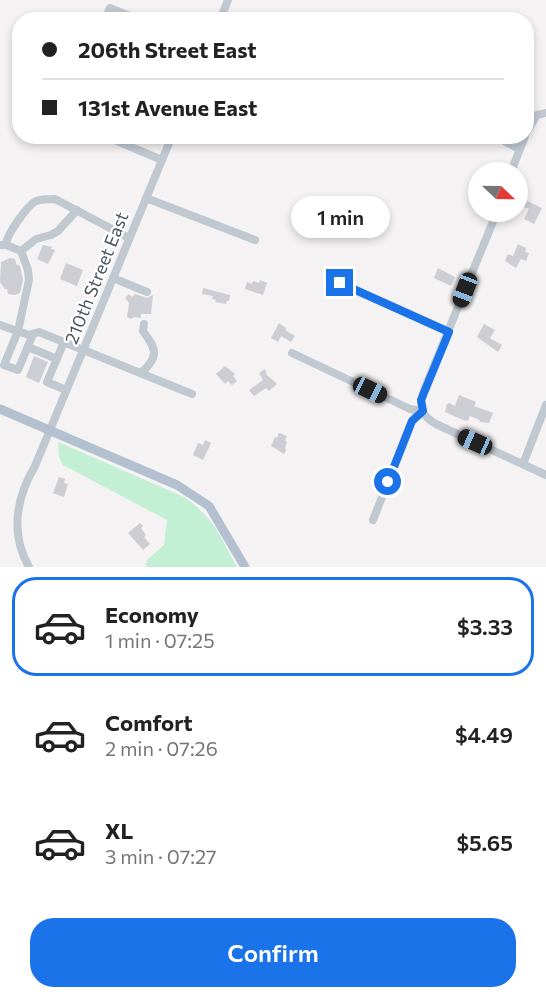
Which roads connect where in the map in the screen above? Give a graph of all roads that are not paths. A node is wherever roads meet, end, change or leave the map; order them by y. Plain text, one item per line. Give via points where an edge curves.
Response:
1 (108, 12) edge
2 (120, 12) edge
3 (124, 144) edge
4 (169, 144) edge
5 (510, 144) edge
6 (522, 144) edge
7 (519, 149) junction
8 (162, 160) junction
9 (514, 162) edge
10 (146, 198) junction
11 (77, 210) junction
12 (493, 222) edge
13 (129, 238) junction
14 (255, 240) dead end
15 (3, 245) edge
16 (21, 251) junction
17 (113, 278) junction
18 (340, 283) dead end
19 (147, 292) dead end
20 (144, 324) dead end
21 (0, 325) edge
22 (18, 331) junction
23 (449, 332) junction
24 (33, 334) junction
25 (64, 342) junction
26 (28, 347) junction
27 (84, 349) junction
28 (292, 353) dead end
29 (57, 359) junction
30 (141, 373) junction
31 (66, 390) junction
32 (192, 394) dead end
33 (546, 405) edge
34 (0, 409) edge
35 (423, 411) junction
36 (50, 430) junction
37 (523, 464) junction
38 (546, 475) edge
39 (373, 520) dead end
40 (29, 567) edge
41 (246, 567) edge

1 - 2 street via 110,8
3 - 8 street
4 - 8 street, 210th Street East
5 - 7 street
6 - 7 street
7 - 9 street
8 - 10 street, 210th Street East
10 - 13 street, 210th Street East
10 - 14 street
11 - 13 street
11 - 15 street via 55,199 34,202
11 - 16 street via 58,231 36,239
12 - 23 street
13 - 17 street, 210th Street East
15 - 16 street
16 - 22 street via 29,280
17 - 19 street
17 - 27 street, 210th Street East
18 - 23 street
20 - 30 street via 143,331 154,351
21 - 22 street
22 - 24 street
22 - 26 street via 4,364 18,370
23 - 35 street via 421,400
24 - 25 street via 39,332
24 - 26 street
25 - 27 street
25 - 29 street
26 - 29 street
27 - 30 street
27 - 31 street, 210th Street East
28 - 35 street via 410,409
29 - 31 street via 47,382
30 - 32 street
31 - 36 street, 210th Street East
33 - 37 street
34 - 36 main road
35 - 37 street via 436,424
35 - 39 street via 412,421
36 - 40 street, 210th Street East via 23,488 17,516 18,535
36 - 41 main road via 177,485 202,500 215,514
37 - 38 street

